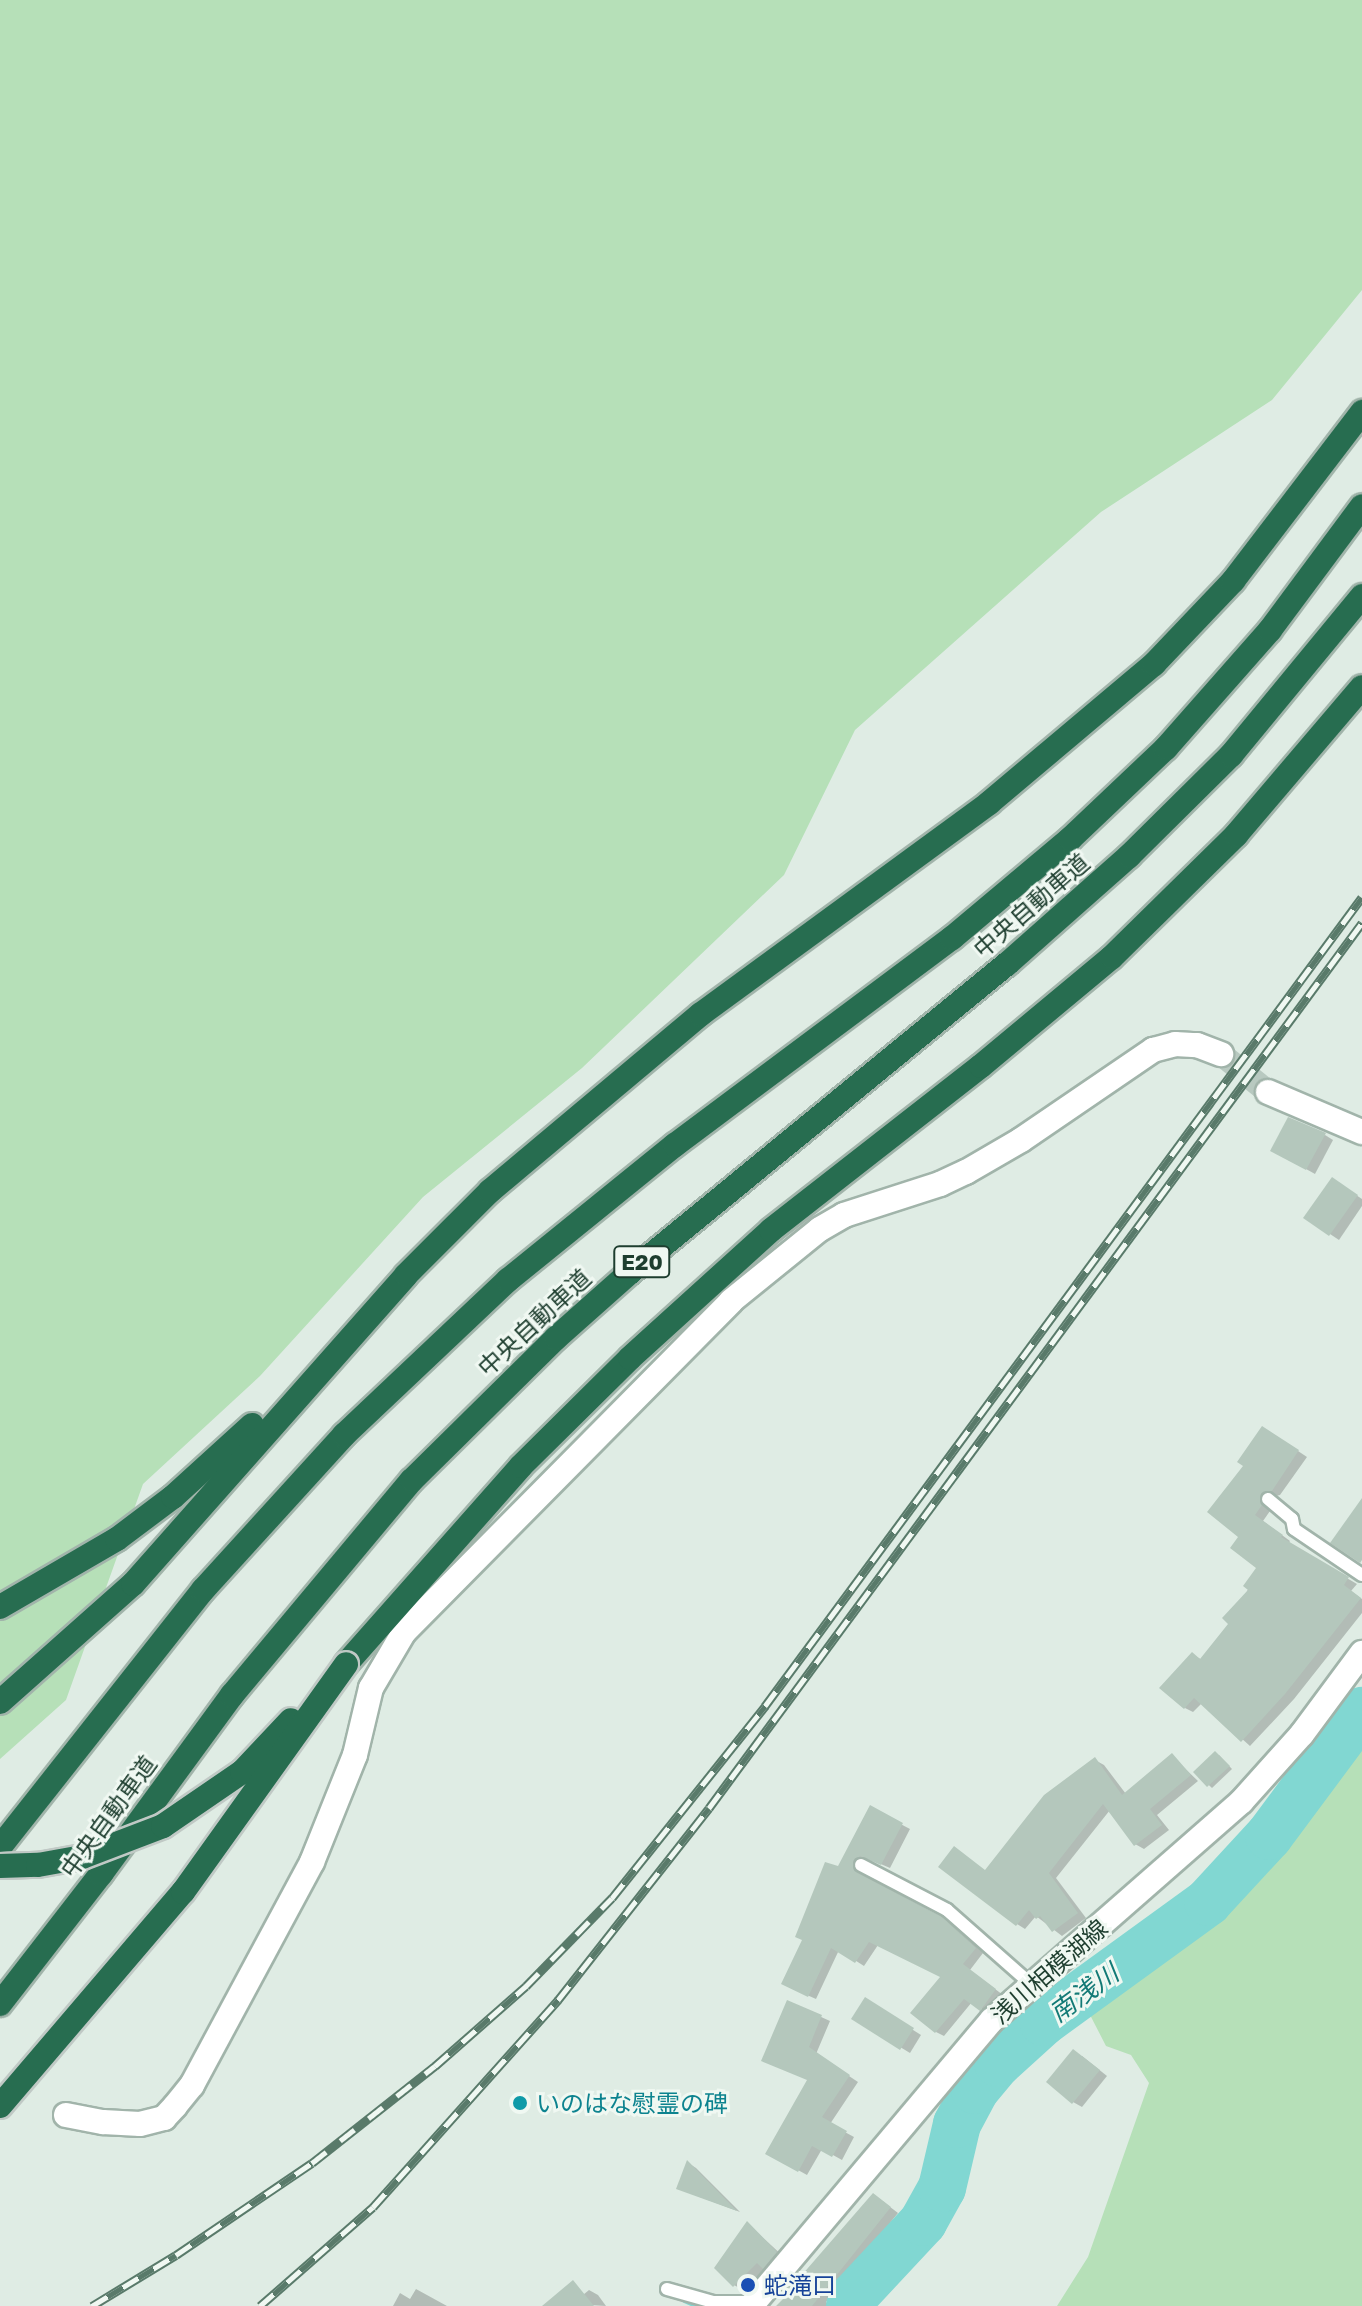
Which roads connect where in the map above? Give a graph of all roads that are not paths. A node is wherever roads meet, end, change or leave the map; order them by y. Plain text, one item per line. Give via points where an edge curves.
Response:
1 (1362, 412) edge
2 (1362, 506) edge
3 (1362, 596) edge
4 (1362, 687) edge
5 (1221, 1054) tunnel mouth
6 (1268, 1092) tunnel mouth
7 (1362, 1132) edge
8 (490, 1191) junction
9 (1268, 1499) dead end
10 (1362, 1575) edge
11 (0, 1607) edge
12 (1362, 1653) edge
13 (346, 1664) junction
14 (0, 1702) edge
15 (0, 1847) edge
16 (861, 1865) dead end
17 (0, 1866) edge
18 (1032, 1985) junction
19 (0, 2004) edge
20 (0, 2106) edge
21 (66, 2115) dead end
22 (667, 2289) dead end
23 (753, 2304) edge

1 - 8 highway via 1233,581 1154,664 989,803 701,1014
2 - 15 highway, 中央自動車道 via 1270,630 1166,748 1070,839 952,938 675,1145 508,1280 344,1435 203,1590
3 - 19 highway, 中央自動車道 / E20 via 1231,755 1129,856 1007,964 628,1274 412,1480 232,1695
4 - 13 highway via 1236,835 1112,957 771,1230 630,1358 521,1466
5 - 21 street via 1197,1045 1153,1050 966,1172 844,1215 820,1229 731,1301 404,1632 371,1688 355,1755 312,1862 192,2085 175,2106 164,2118 140,2124
6 - 7 street
8 - 11 highway via 415,1257 222,1456 117,1539
8 - 14 highway via 406,1275 133,1584
9 - 10 lane via 1292,1519 1294,1529
12 - 18 street, 浅川相模湖線 via 1302,1734 1241,1802
13 - 17 highway, bridge via 242,1772 163,1826 82,1857
13 - 20 highway, bridge via 183,1892
16 - 18 lane via 947,1910
18 - 23 street, 浅川相模湖線 via 992,2020
22 - 23 lane via 713,2302

